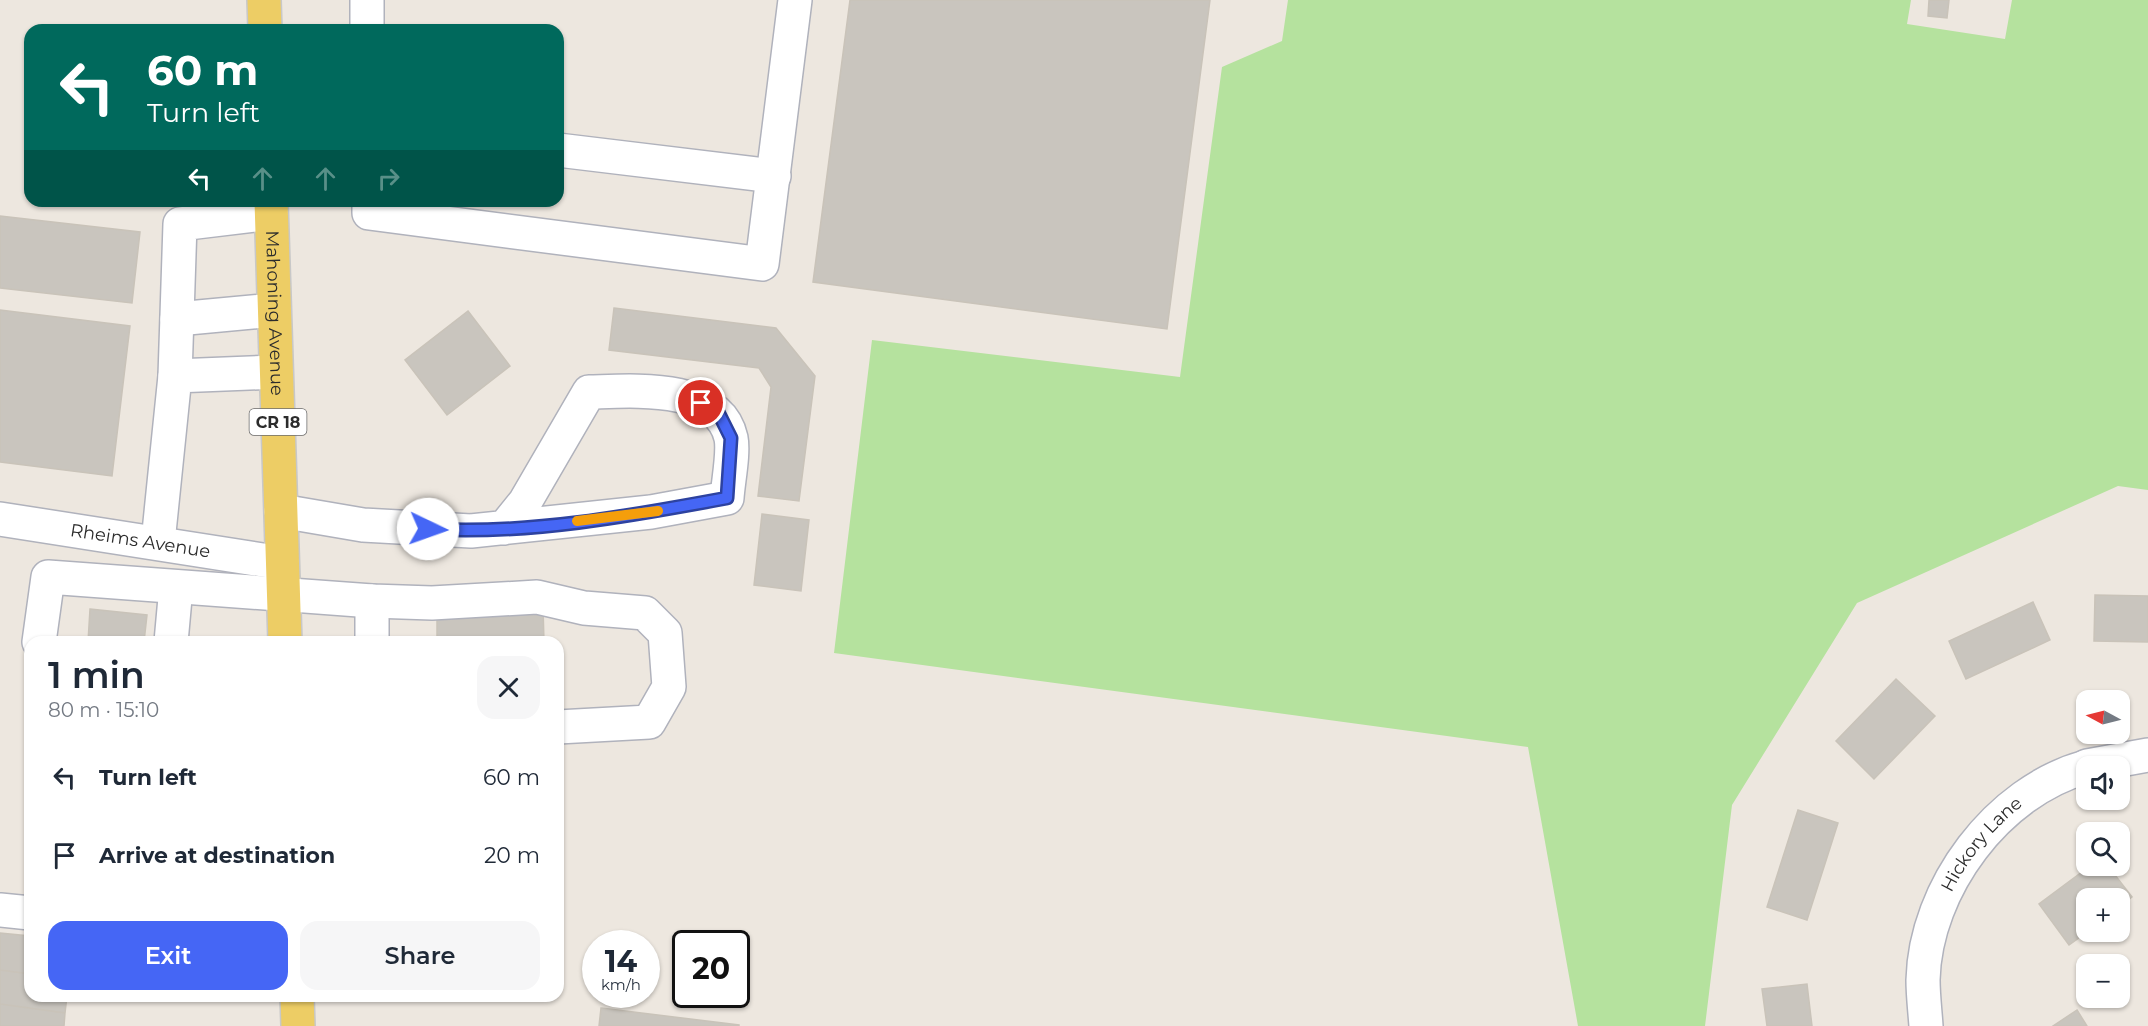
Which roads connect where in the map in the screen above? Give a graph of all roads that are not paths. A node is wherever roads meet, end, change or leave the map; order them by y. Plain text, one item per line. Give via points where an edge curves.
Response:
1 (264, 0) edge
2 (366, 0) edge
3 (795, 0) edge
4 (265, 24) edge
5 (367, 24) edge
6 (564, 151) edge
7 (774, 176) junction
8 (271, 207) edge
9 (369, 207) edge
10 (274, 310) junction
11 (177, 319) junction
12 (276, 372) junction
13 (175, 376) junction
14 (281, 512) junction
15 (0, 519) edge
16 (504, 528) junction
17 (158, 543) junction
18 (282, 563) junction
19 (63, 577) junction
20 (176, 587) junction
21 (283, 596) junction
22 (372, 601) junction
23 (40, 636) edge
24 (55, 636) edge
25 (172, 636) edge
26 (285, 636) edge
27 (372, 636) edge
28 (564, 727) edge
29 (2148, 755) edge
30 (2130, 758) edge
31 (2076, 770) edge
32 (0, 910) edge
33 (24, 912) edge
34 (297, 1002) edge
35 (298, 1026) edge
36 (1926, 1026) edge

1 - 4 main road
2 - 5 street
3 - 7 street
6 - 7 street
7 - 9 street via 762,264
8 - 10 main road, Mahoning Avenue / CR 18
8 - 11 street via 180,224
10 - 11 street
10 - 12 main road, Mahoning Avenue / CR 18
11 - 13 street
12 - 13 street
12 - 14 main road, Mahoning Avenue / CR 18
13 - 17 street
14 - 16 street via 363,525 471,531
14 - 18 main road, Mahoning Avenue / CR 18
15 - 17 street, Rheims Avenue
16 - 16 street via 651,513 727,498 731,438 717,410 685,396 642,391 589,392 525,502
17 - 18 street, Rheims Avenue
18 - 21 main road, Mahoning Avenue / CR 18
19 - 20 street
19 - 23 street via 48,577
19 - 24 street
20 - 21 street
20 - 25 street
21 - 22 street
21 - 26 main road, Mahoning Avenue / CR 18
22 - 27 street
22 - 28 street via 432,603 537,597 584,608 645,613 665,633 669,687 649,722
29 - 30 street, Hickory Lane
31 - 36 street, Hickory Lane via 2026,796 1994,823 1946,889 1925,961
32 - 33 street
34 - 35 main road

